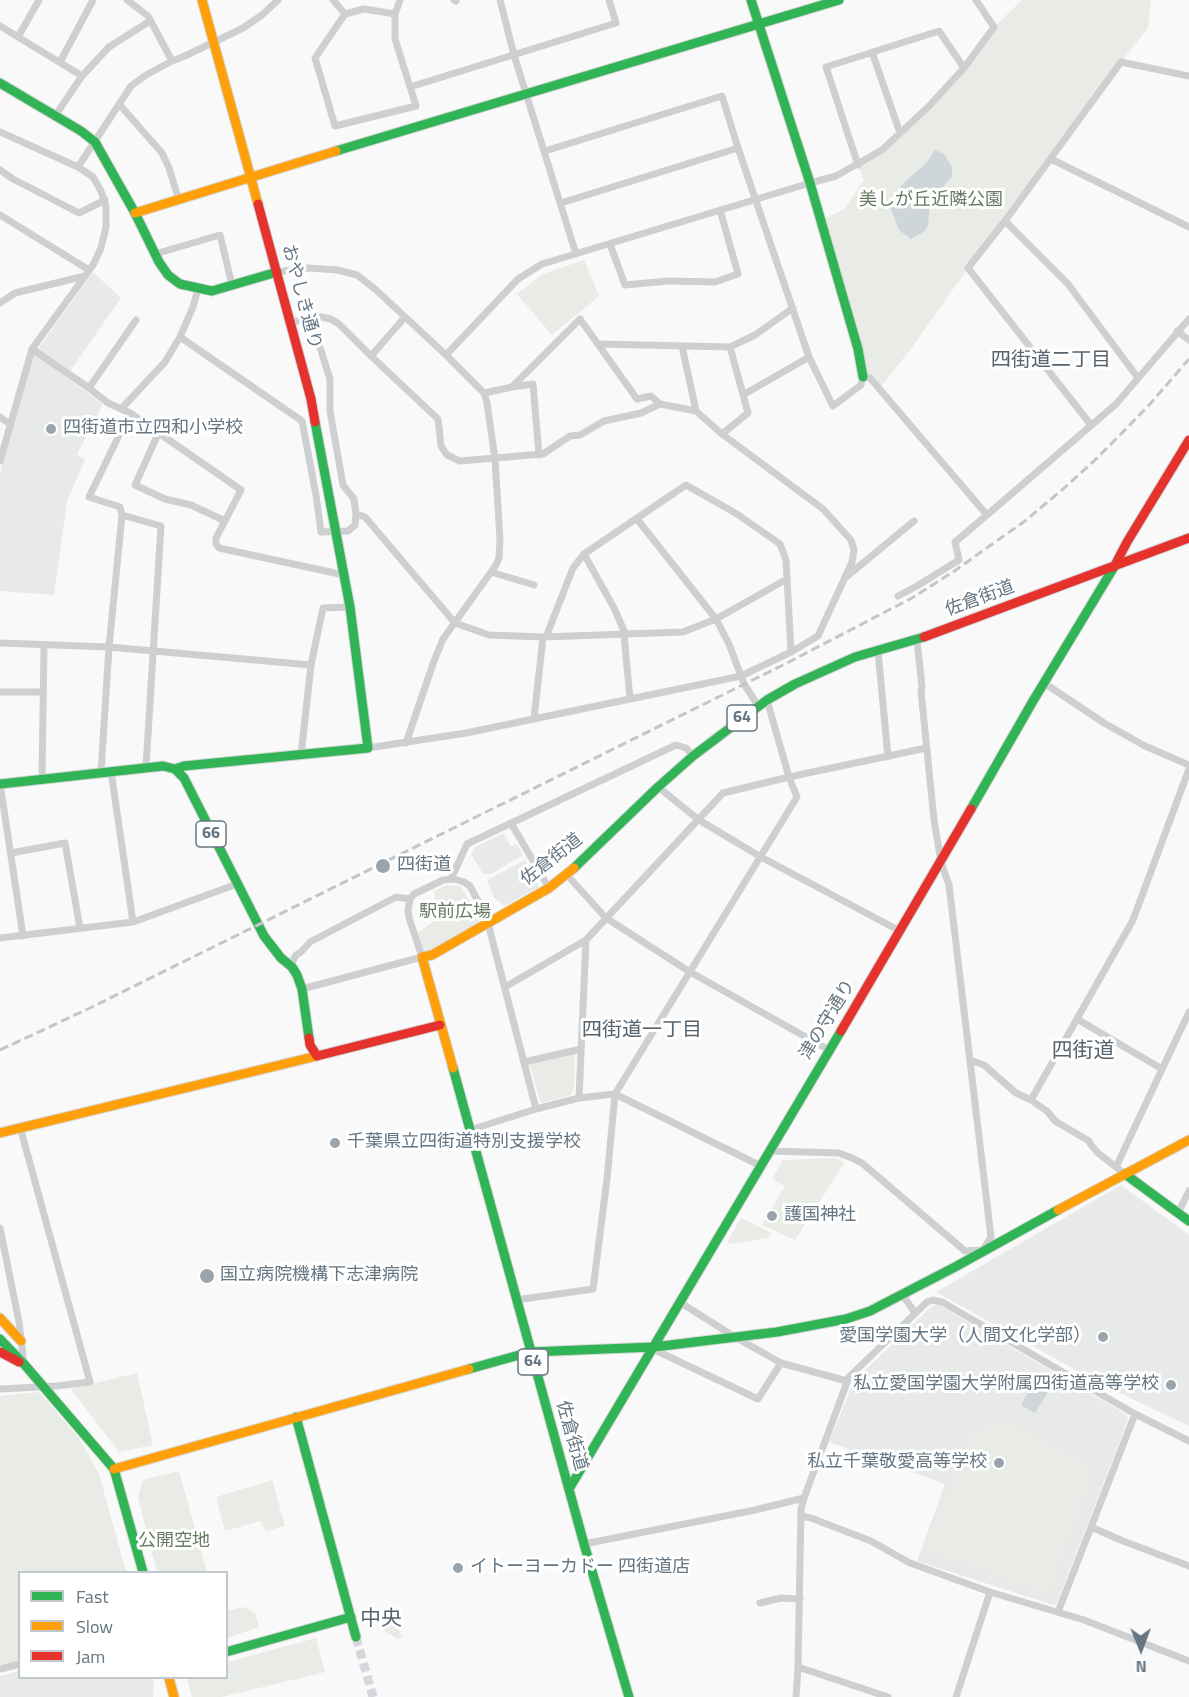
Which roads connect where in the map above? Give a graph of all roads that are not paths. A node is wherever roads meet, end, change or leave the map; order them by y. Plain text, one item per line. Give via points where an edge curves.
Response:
1 (39, 0) edge
2 (93, 0) edge
3 (128, 0) edge
4 (202, 0) edge
5 (278, 0) edge
6 (333, 0) edge
7 (400, 0) edge
8 (500, 0) edge
9 (609, 0) edge
10 (750, 0) edge
11 (839, 0) edge
12 (979, 1) edge
13 (345, 14) junction
14 (395, 14) junction
15 (150, 21) junction
16 (758, 24) junction
17 (0, 26) edge
18 (18, 37) junction
19 (213, 42) junction
20 (872, 52) junction
21 (514, 55) junction
22 (172, 61) junction
23 (60, 62) junction
24 (964, 68) junction
25 (82, 75) junction
26 (1189, 76) edge
27 (0, 83) edge
28 (410, 87) junction
29 (526, 93) junction
30 (119, 104) junction
31 (55, 116) junction
32 (0, 132) edge
33 (900, 134) junction
34 (95, 142) junction
35 (738, 148) junction
36 (545, 151) junction
37 (1051, 159) junction
38 (858, 165) junction
39 (78, 167) junction
40 (0, 170) edge
41 (251, 177) junction
42 (810, 183) junction
43 (756, 199) junction
44 (105, 200) junction
45 (179, 200) junction
46 (561, 203) junction
47 (720, 210) junction
48 (135, 213) junction
49 (0, 215) edge
50 (1005, 221) junction
51 (1189, 227) edge
52 (610, 244) junction
53 (155, 254) junction
54 (576, 254) junction
55 (278, 272) junction
56 (87, 273) junction
57 (232, 285) junction
58 (198, 289) junction
59 (0, 303) edge
60 (793, 308) junction
61 (405, 317) junction
62 (311, 319) junction
63 (1189, 319) edge
64 (136, 320) dead end
65 (290, 322) junction
66 (1177, 331) junction
67 (180, 337) junction
68 (1189, 340) edge
69 (599, 345) junction
70 (682, 346) junction
71 (730, 347) junction
72 (32, 349) junction
73 (446, 355) junction
74 (371, 356) junction
75 (809, 357) junction
76 (863, 377) junction
77 (1138, 378) junction
78 (512, 387) junction
79 (89, 388) junction
80 (484, 393) junction
81 (743, 395) junction
82 (660, 404) junction
83 (121, 409) junction
84 (696, 411) junction
85 (130, 413) junction
86 (0, 417) edge
87 (10, 424) junction
88 (1091, 425) junction
89 (158, 434) junction
90 (722, 434) junction
91 (1189, 440) edge
92 (539, 455) junction
93 (495, 459) junction
94 (0, 461) edge
95 (122, 514) junction
96 (356, 514) junction
97 (987, 515) junction
98 (637, 519) junction
99 (225, 520) junction
100 (914, 521) dead end
101 (335, 532) junction
102 (1189, 538) edge
103 (584, 554) junction
104 (1114, 567) junction
105 (491, 572) junction
106 (344, 575) junction
107 (787, 579) junction
108 (844, 579) junction
109 (534, 585) dead end
110 (898, 596) dead end
111 (350, 607) junction
112 (716, 619) junction
113 (455, 623) junction
114 (625, 633) junction
115 (545, 637) junction
116 (917, 640) junction
117 (0, 643) edge
118 (44, 645) junction
119 (109, 647) junction
120 (152, 651) junction
121 (878, 651) junction
122 (791, 652) junction
123 (311, 665) junction
124 (741, 676) junction
125 (1044, 683) junction
126 (0, 692) edge
127 (43, 692) junction
128 (630, 699) junction
129 (768, 700) junction
130 (759, 706) junction
131 (534, 719) junction
132 (406, 743) junction
133 (368, 748) junction
134 (926, 748) junction
135 (301, 755) junction
136 (693, 756) junction
137 (888, 758) junction
138 (1189, 765) edge
139 (146, 767) junction
140 (175, 769) junction
141 (1189, 769) edge
142 (106, 771) junction
143 (789, 777) junction
144 (42, 779) junction
145 (0, 784) edge
146 (658, 787) junction
147 (2, 806) edge
148 (699, 820) junction
149 (511, 823) junction
150 (11, 853) junction
151 (761, 857) junction
152 (941, 862) junction
153 (567, 875) junction
154 (451, 879) junction
155 (237, 884) junction
156 (549, 888) junction
157 (410, 900) junction
158 (606, 918) junction
159 (133, 922) junction
160 (489, 922) junction
161 (80, 928) junction
162 (900, 931) junction
163 (22, 936) junction
164 (0, 938) edge
165 (586, 940) junction
166 (422, 957) junction
167 (290, 966) junction
168 (690, 972) junction
169 (505, 987) junction
170 (302, 989) junction
171 (1189, 1012) edge
172 (1077, 1019) junction
173 (440, 1025) junction
174 (581, 1048) junction
175 (829, 1050) junction
176 (317, 1056) junction
177 (970, 1060) junction
178 (524, 1062) junction
179 (1162, 1069) junction
180 (615, 1094) junction
181 (579, 1098) junction
182 (1031, 1100) junction
183 (536, 1109) junction
184 (20, 1127) junction
185 (470, 1130) junction
186 (0, 1133) edge
187 (1189, 1140) edge
188 (770, 1151) junction
189 (761, 1167) junction
190 (1116, 1167) junction
191 (1125, 1173) junction
192 (1189, 1191) edge
193 (1178, 1213) junction
194 (1189, 1221) edge
195 (0, 1228) edge
196 (983, 1250) junction
197 (902, 1294) junction
198 (516, 1300) junction
199 (681, 1303) junction
200 (915, 1313) junction
201 (0, 1318) edge
202 (735, 1337) junction
203 (0, 1339) edge
204 (21, 1341) junction
205 (654, 1347) junction
206 (0, 1352) edge
207 (530, 1352) junction
208 (781, 1363) junction
209 (24, 1364) junction
210 (847, 1381) junction
211 (42, 1386) junction
212 (0, 1389) edge
213 (1135, 1414) junction
214 (296, 1417) junction
215 (1189, 1441) edge
216 (114, 1469) junction
217 (569, 1489) junction
218 (804, 1498) junction
219 (801, 1516) junction
220 (1091, 1527) junction
221 (584, 1544) junction
222 (1189, 1566) edge
223 (143, 1571) edge
224 (990, 1592) junction
225 (800, 1599) junction
226 (760, 1603) dead end
227 (1058, 1612) junction
228 (351, 1617) junction
229 (356, 1637) tunnel mouth
230 (228, 1651) edge
231 (1189, 1661) edge
232 (18, 1664) edge
233 (798, 1667) junction
234 (0, 1669) edge
235 (170, 1679) edge
236 (174, 1697) edge
237 (629, 1697) edge
238 (796, 1697) edge
239 (888, 1697) edge
240 (956, 1697) edge

1 - 18 street
2 - 23 street
3 - 15 street
4 - 19 street, おやしき通り
5 - 19 street via 243,28
6 - 13 street
7 - 14 street
8 - 21 street
9 - 21 street via 616,23
10 - 16 street
11 - 16 street
12 - 24 street via 994,27
13 - 14 street via 364,9
13 - 28 street via 315,58 335,126 416,106
14 - 28 street via 395,39
15 - 22 street
15 - 25 street via 109,46
16 - 29 street
16 - 42 street
17 - 18 street
18 - 23 street
19 - 22 street
19 - 41 street, おやしき通り
20 - 24 street via 939,31
20 - 33 street
20 - 38 street via 826,67
21 - 28 street
21 - 29 street
22 - 30 street via 131,86
23 - 25 street
24 - 33 street
25 - 31 street
26 - 37 street via 1120,62
27 - 31 street
29 - 36 street
29 - 41 street
30 - 34 street
30 - 45 street via 162,153
31 - 34 street
32 - 39 street
33 - 38 street
34 - 39 street
34 - 48 street
35 - 36 street via 722,96
35 - 43 street
35 - 46 street
36 - 46 street
37 - 50 street
37 - 51 street
38 - 42 street
39 - 44 street via 93,177
40 - 44 street via 79,213
41 - 45 street
41 - 55 street, おやしき通り
42 - 43 street
42 - 76 street
43 - 47 street
43 - 60 street
44 - 56 street via 106,227 101,248
45 - 48 street
46 - 54 street
47 - 52 street
47 - 52 street via 738,274 715,282 625,285
48 - 53 street
49 - 56 street
50 - 77 street via 1068,284
50 - 88 street via 968,268
52 - 54 street
53 - 57 street via 220,236
53 - 58 street via 168,275 180,284
54 - 73 street via 542,264 518,279
55 - 57 street
55 - 61 street via 308,268 357,275
55 - 65 street, おやしき通り
56 - 59 street via 15,293
56 - 72 street
57 - 58 street via 212,291
58 - 67 street
60 - 71 street
60 - 75 street
61 - 73 street
61 - 74 street
62 - 65 street
62 - 74 street via 331,319
62 - 96 street via 330,379 330,411 343,484 354,499
63 - 66 street
64 - 79 street
65 - 101 street, おやしき通り via 313,410
66 - 68 street
66 - 77 street
67 - 83 street via 165,362
67 - 101 street via 302,421 321,532
69 - 70 street
69 - 78 street via 580,319
69 - 82 street via 637,399 651,396
70 - 71 street
70 - 84 street
71 - 81 street
72 - 79 street
72 - 87 street
73 - 80 street
74 - 93 street via 438,419 441,446 447,455 460,461
75 - 76 street via 833,406 861,385
75 - 81 street
76 - 97 street via 870,378
77 - 88 street
78 - 80 street
78 - 92 street via 533,384
79 - 83 street
80 - 93 street
81 - 90 street via 747,413
82 - 84 street
82 - 92 street via 641,413 604,421
83 - 85 street
84 - 90 street
85 - 89 street
85 - 95 street via 90,497 120,507
86 - 87 street
87 - 94 street
88 - 97 street
89 - 99 street via 241,490
89 - 99 street via 135,485
90 - 108 street via 824,509 851,540 852,562
91 - 104 street
92 - 93 street
93 - 105 street via 500,550
95 - 119 street
95 - 120 street via 161,526
96 - 101 street via 355,525 348,531
96 - 113 street via 365,518
97 - 110 street via 955,542 959,560
98 - 103 street
98 - 107 street via 686,485 780,544
98 - 112 street
99 - 106 street via 216,538 219,548
100 - 108 street
101 - 106 street, おやしき通り
102 - 104 street, 佐倉街道
103 - 114 street
103 - 115 street via 573,568
104 - 116 street, 佐倉街道 / 64
104 - 125 street, 津の守通り
105 - 109 street
105 - 113 street
106 - 111 street, おやしき通り
107 - 112 street
107 - 122 street
108 - 122 street via 818,636
111 - 123 street via 323,608
111 - 133 street, おやしき通り
112 - 114 street via 683,632
112 - 124 street
113 - 115 street via 489,635
113 - 132 street via 434,661
114 - 115 street
114 - 128 street
115 - 131 street
116 - 121 street, 佐倉街道 / 64
116 - 134 street
117 - 118 street
118 - 119 street
118 - 127 street
119 - 120 street
119 - 142 street
120 - 123 street
120 - 139 street
121 - 129 street, 佐倉街道 / 64 via 828,668
121 - 137 street
122 - 124 street
123 - 135 street
124 - 128 street
124 - 130 street
125 - 138 street via 1104,723
125 - 152 street, 津の守通り
126 - 127 street
127 - 144 street
128 - 131 street
129 - 130 street, 佐倉街道 / 64
129 - 143 street
130 - 136 street, 佐倉街道 / 64
131 - 132 street
132 - 133 street
133 - 135 street
134 - 137 street
134 - 152 street
135 - 140 street
136 - 146 street, 佐倉街道 / 64
136 - 149 street via 676,745
137 - 143 street
139 - 140 street
139 - 142 street
140 - 155 street, 66 via 184,778
141 - 172 street via 1133,920
142 - 144 street
142 - 159 street
143 - 148 street via 723,793
143 - 151 street via 797,797
144 - 145 street
145 - 147 street
146 - 148 street
146 - 153 street, 佐倉街道 / 64
147 - 150 street
148 - 151 street
148 - 158 street
149 - 154 street via 467,844
149 - 156 street
150 - 161 street via 65,843
150 - 163 street
151 - 162 street
151 - 168 street
152 - 162 street, 津の守通り
152 - 177 street via 949,885
153 - 156 street, 佐倉街道 / 64
153 - 158 street
154 - 157 street via 414,894
154 - 160 street via 470,886
155 - 159 street
155 - 167 street, 66 via 270,945
156 - 160 street, 佐倉街道 / 64
157 - 166 street via 409,918
157 - 167 street via 396,897 310,942
158 - 165 street
158 - 168 street
159 - 161 street
160 - 166 street, 佐倉街道 / 64
160 - 169 street
161 - 163 street
162 - 175 street, 津の守通り
163 - 164 street
165 - 169 street
165 - 174 street
166 - 170 street
166 - 173 street, 佐倉街道 / 64
167 - 170 street, 66
168 - 175 street
168 - 180 street
169 - 178 street
170 - 176 street, 66 via 310,1045
171 - 179 street
172 - 179 street
172 - 182 street
173 - 176 street
173 - 185 street, 佐倉街道 / 64
174 - 178 street
174 - 181 street
175 - 188 street, 津の守通り
176 - 184 street
177 - 182 street via 984,1065 1016,1093
177 - 196 street via 991,1237
178 - 183 street
179 - 190 street
180 - 181 street
180 - 189 street
180 - 198 street via 593,1289
181 - 183 street
182 - 190 street via 1055,1121 1089,1141
183 - 185 street
184 - 186 street
184 - 211 street via 90,1382
185 - 198 street, 佐倉街道 / 64
187 - 191 street
188 - 189 street, 津の守通り
188 - 196 street via 838,1153 852,1158 965,1251
189 - 199 street, 津の守通り
190 - 191 street
191 - 193 street
191 - 196 street
192 - 193 street
193 - 194 street
195 - 204 street
196 - 197 street
197 - 200 street
197 - 202 street via 846,1319
198 - 207 street, 佐倉街道 / 64
199 - 202 street
199 - 205 street, 津の守通り
200 - 210 street
200 - 213 street via 927,1302 942,1302
201 - 204 street
202 - 205 street
202 - 208 street
203 - 209 street
204 - 209 street
205 - 207 street
205 - 208 street via 758,1399
205 - 217 street, 津の守通り
206 - 209 street
207 - 214 street
207 - 217 street, 佐倉街道 / 64
208 - 210 street
209 - 211 street
210 - 218 street
211 - 212 street
211 - 216 street
213 - 215 street
213 - 220 street
214 - 216 street
214 - 228 street
216 - 223 street
217 - 221 street, 佐倉街道 / 64
218 - 219 street
218 - 221 street
219 - 224 street
219 - 225 street
220 - 222 street
220 - 227 street
221 - 237 street, 佐倉街道 / 64
224 - 227 street
224 - 240 street
225 - 226 street
225 - 233 street
227 - 231 street
228 - 229 street
228 - 230 street
232 - 234 street
233 - 238 street
233 - 239 street
235 - 236 street

